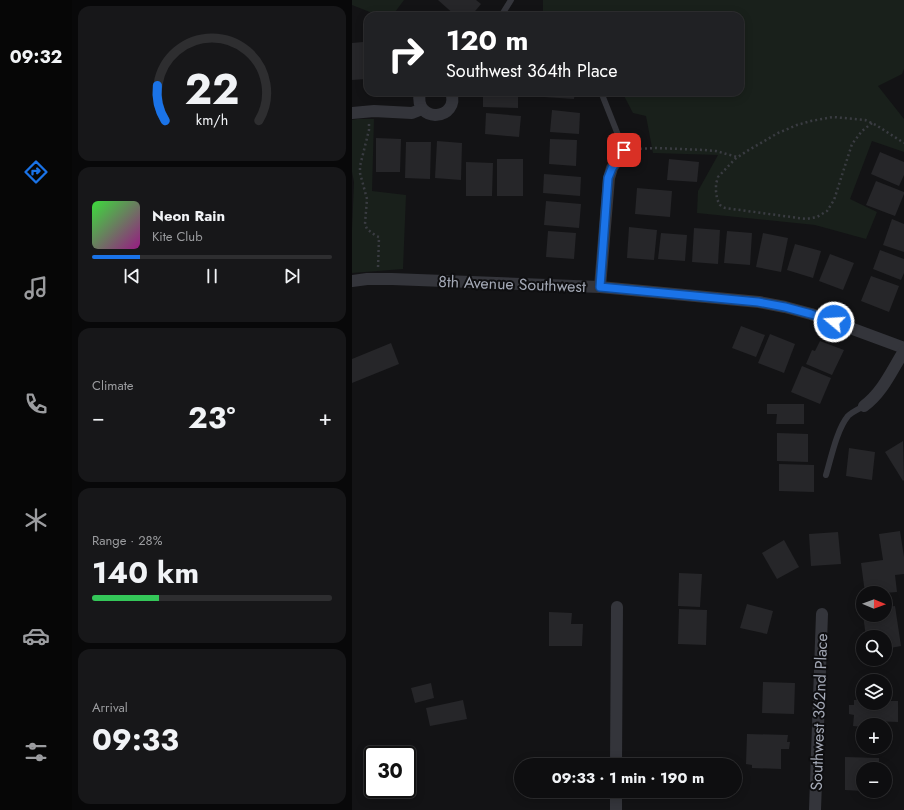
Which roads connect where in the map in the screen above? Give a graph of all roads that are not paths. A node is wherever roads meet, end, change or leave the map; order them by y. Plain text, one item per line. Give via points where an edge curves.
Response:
1 (511, 0) edge
2 (504, 12) edge
3 (419, 96) edge
4 (452, 96) edge
5 (603, 96) edge
6 (422, 109) junction
7 (352, 113) edge
8 (624, 150) joint
9 (352, 281) edge
10 (600, 287) junction
11 (904, 349) edge
12 (864, 406) joint
13 (826, 475) dead end
14 (617, 607) dead end
15 (822, 614) dead end
16 (616, 758) edge
17 (616, 798) edge
18 (616, 810) edge
19 (816, 810) edge

1 - 2 lane
3 - 6 street
4 - 6 street via 451,105 443,114 432,115
5 - 8 lane
6 - 7 street via 412,113
8 - 10 street via 608,178
9 - 10 street, 8th Avenue Southwest via 378,279
10 - 11 street, 8th Avenue Southwest via 758,302 785,307 834,322
11 - 12 street via 879,393
12 - 13 lane via 849,415 839,431
14 - 16 street
15 - 19 street, Southwest 362nd Place
17 - 18 street

